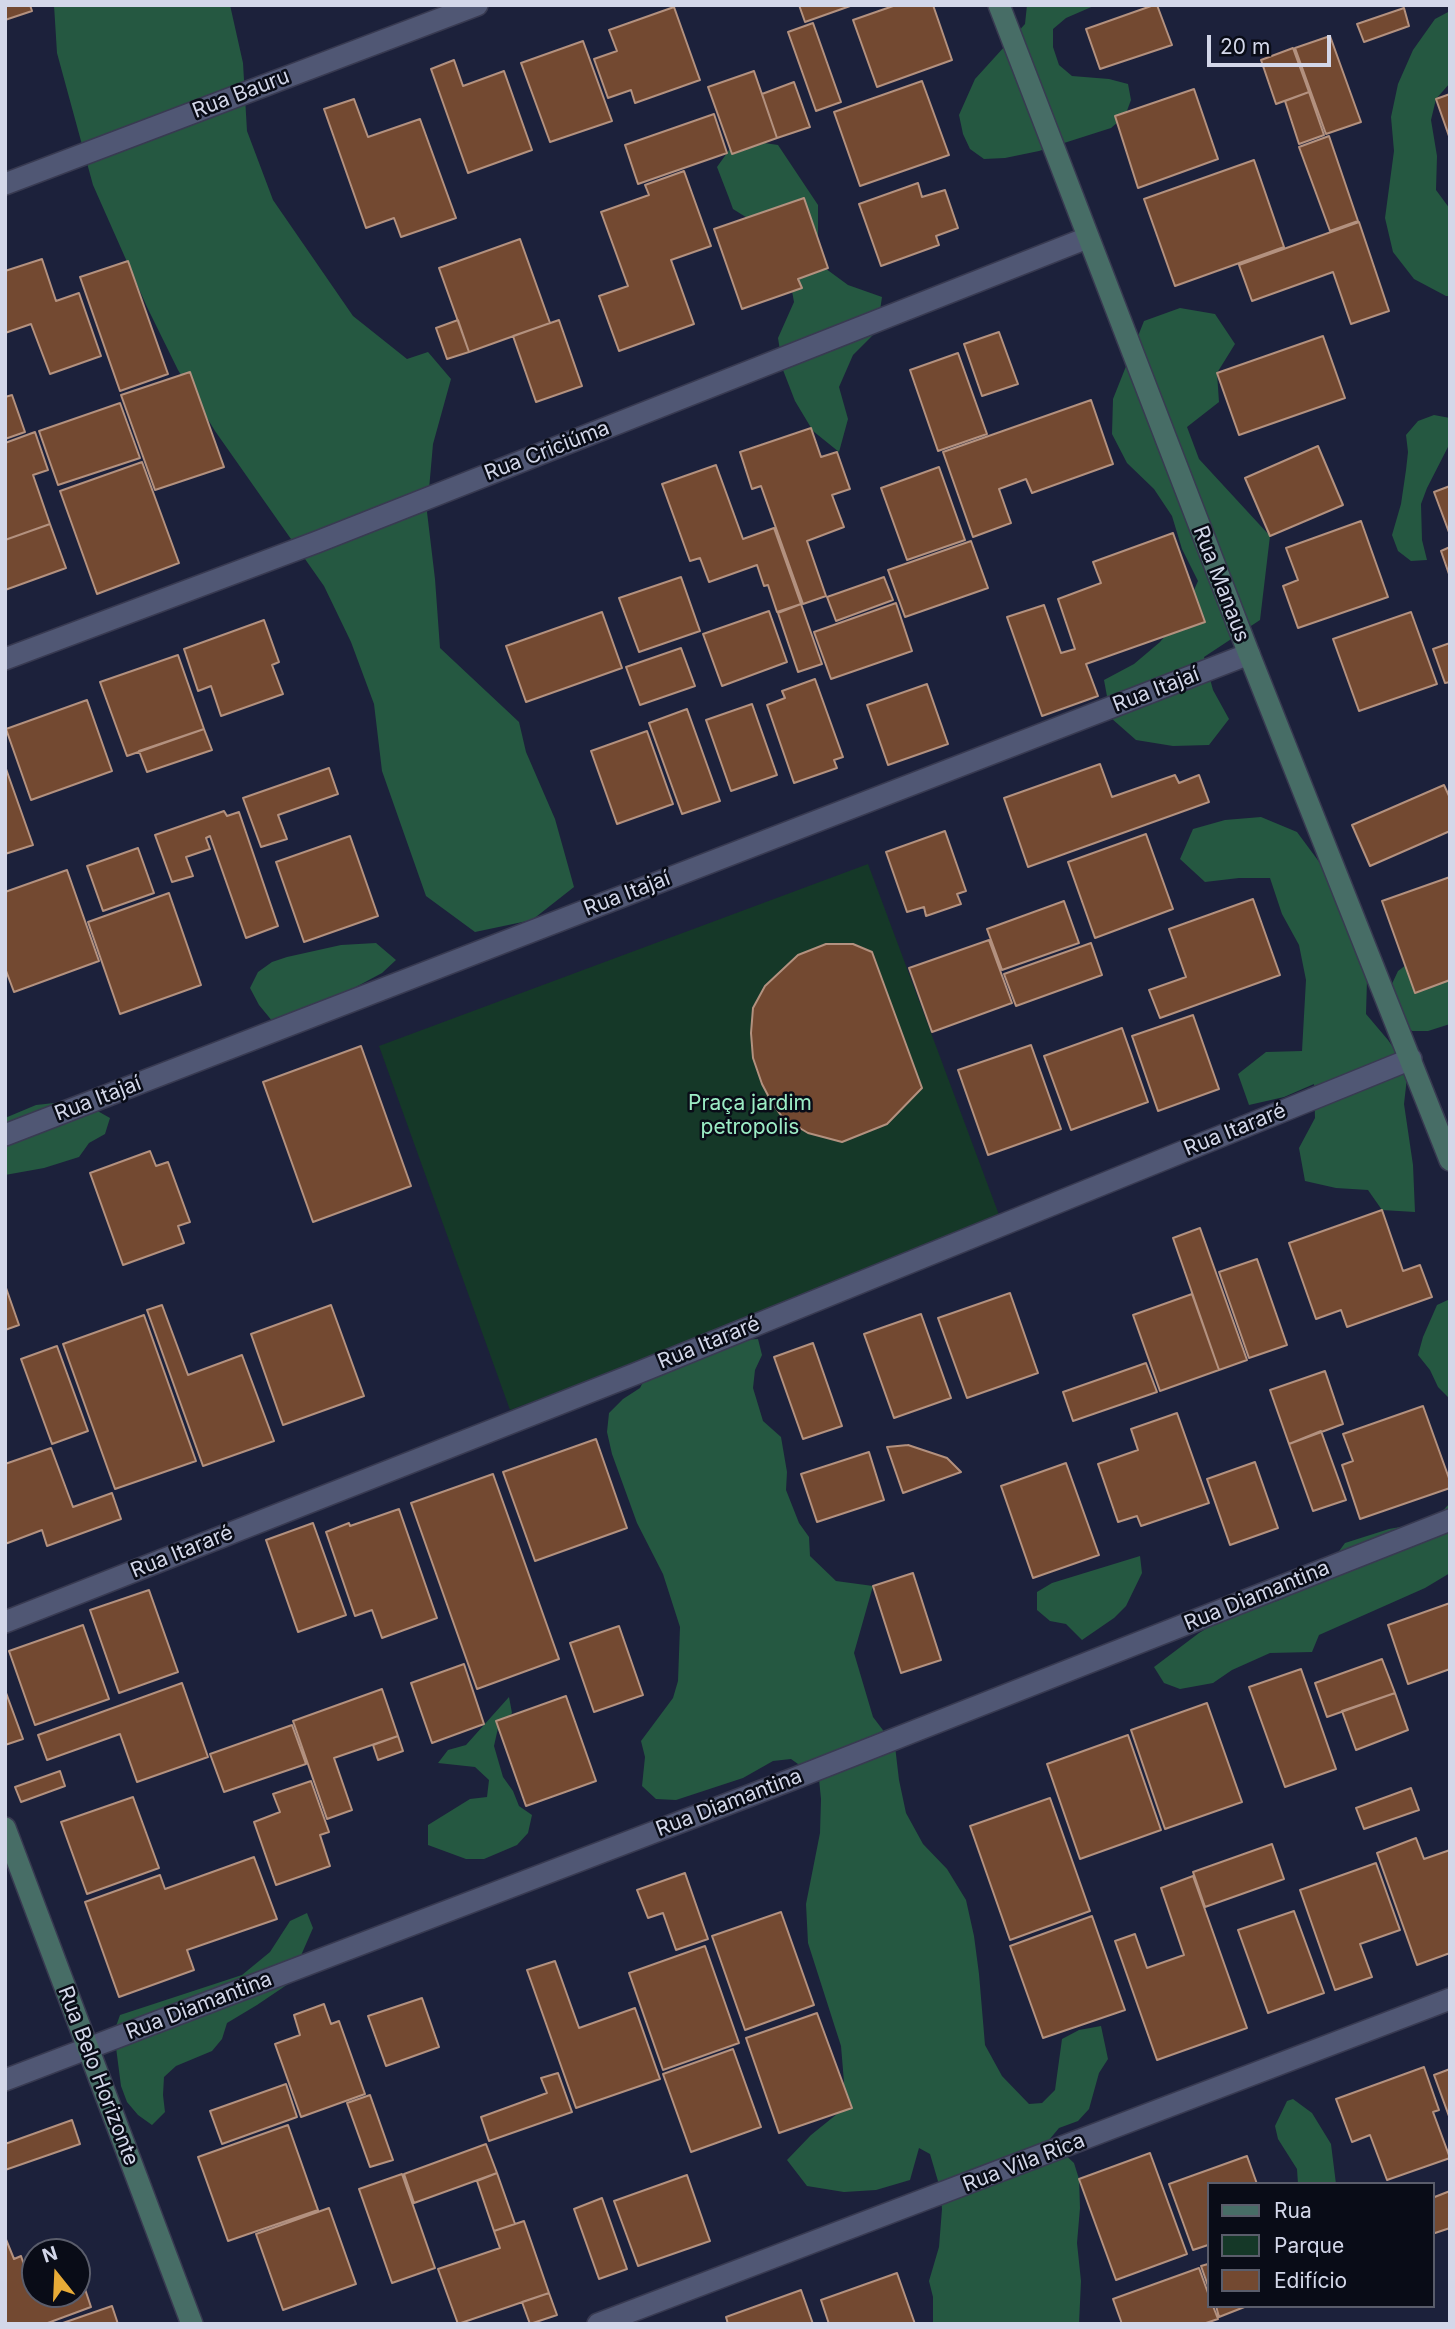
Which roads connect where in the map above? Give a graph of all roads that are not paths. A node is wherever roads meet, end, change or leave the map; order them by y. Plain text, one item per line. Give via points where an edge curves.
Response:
1 (477, 5) edge
2 (999, 5) edge
3 (5, 184) edge
4 (1087, 239) junction
5 (1249, 654) junction
6 (5, 659) edge
7 (1411, 1059) junction
8 (5, 1135) edge
9 (1450, 1160) edge
10 (1450, 1520) edge
11 (5, 1622) edge
12 (5, 1828) edge
13 (1450, 1999) edge
14 (88, 2048) junction
15 (5, 2080) edge
16 (192, 2324) edge
17 (598, 2324) edge

1 - 3 street, Rua Bauru
2 - 4 street, Rua Manaus
4 - 5 street, Rua Manaus
4 - 6 street, Rua Criciúma via 317,542
5 - 7 street, Rua Manaus
5 - 8 street, Rua Itajaí
7 - 9 street, Rua Manaus
7 - 11 street, Rua Itararé via 635,1374
10 - 14 street, Rua Diamantina via 793,1779
12 - 14 street, Rua Belo Horizonte
13 - 17 street, Rua Vila Rica
14 - 15 street, Rua Diamantina
14 - 16 street, Rua Belo Horizonte

